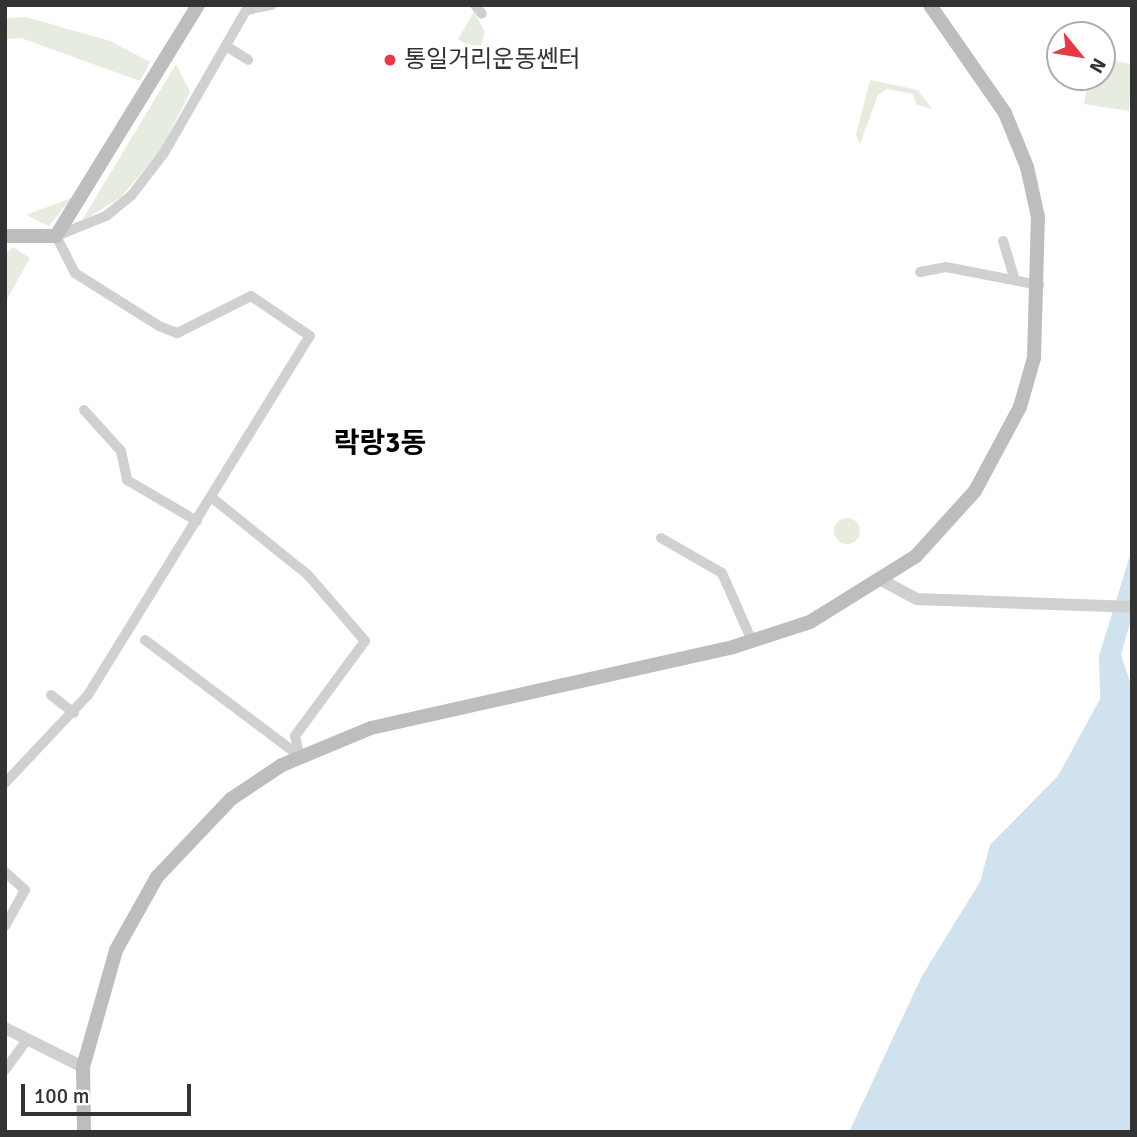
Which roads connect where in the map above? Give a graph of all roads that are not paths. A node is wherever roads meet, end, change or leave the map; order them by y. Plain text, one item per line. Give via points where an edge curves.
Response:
1 (198, 5) edge
2 (271, 5) edge
3 (930, 5) edge
4 (248, 7) edge
5 (226, 46) junction
6 (248, 60) dead end
7 (5, 236) edge
8 (56, 236) junction
9 (1003, 241) dead end
10 (920, 272) dead end
11 (1015, 280) junction
12 (1040, 285) junction
13 (84, 410) dead end
14 (211, 497) junction
15 (197, 521) junction
16 (661, 538) dead end
17 (883, 581) junction
18 (1132, 607) edge
19 (145, 640) dead end
20 (752, 641) junction
21 (51, 695) dead end
22 (75, 713) junction
23 (300, 757) junction
24 (5, 783) edge
25 (5, 872) edge
26 (5, 926) edge
27 (5, 1028) edge
28 (26, 1041) junction
29 (83, 1067) junction
30 (5, 1070) edge
31 (85, 1132) edge

1 - 8 main road
2 - 4 street
3 - 12 main road via 999,103 1027,167 1037,206
4 - 5 street
5 - 6 street
5 - 8 street via 164,153 131,196 106,216
7 - 8 main road
8 - 14 street via 75,274 159,326 177,333 251,296 310,336
9 - 11 street
10 - 11 street via 946,267
11 - 12 street
12 - 17 main road via 1034,358 1000,450 947,526
13 - 15 street via 121,451 127,480
14 - 15 street
14 - 23 street via 308,575 365,641 295,736
15 - 22 street
16 - 20 street via 722,573
17 - 18 street via 917,599 1104,610
17 - 20 main road via 810,622
19 - 23 street
20 - 23 main road via 371,728
21 - 22 street
22 - 24 street
23 - 29 main road via 231,799 157,877 105,977
25 - 26 street via 25,890
27 - 28 street
28 - 29 street
28 - 30 street
29 - 31 main road

